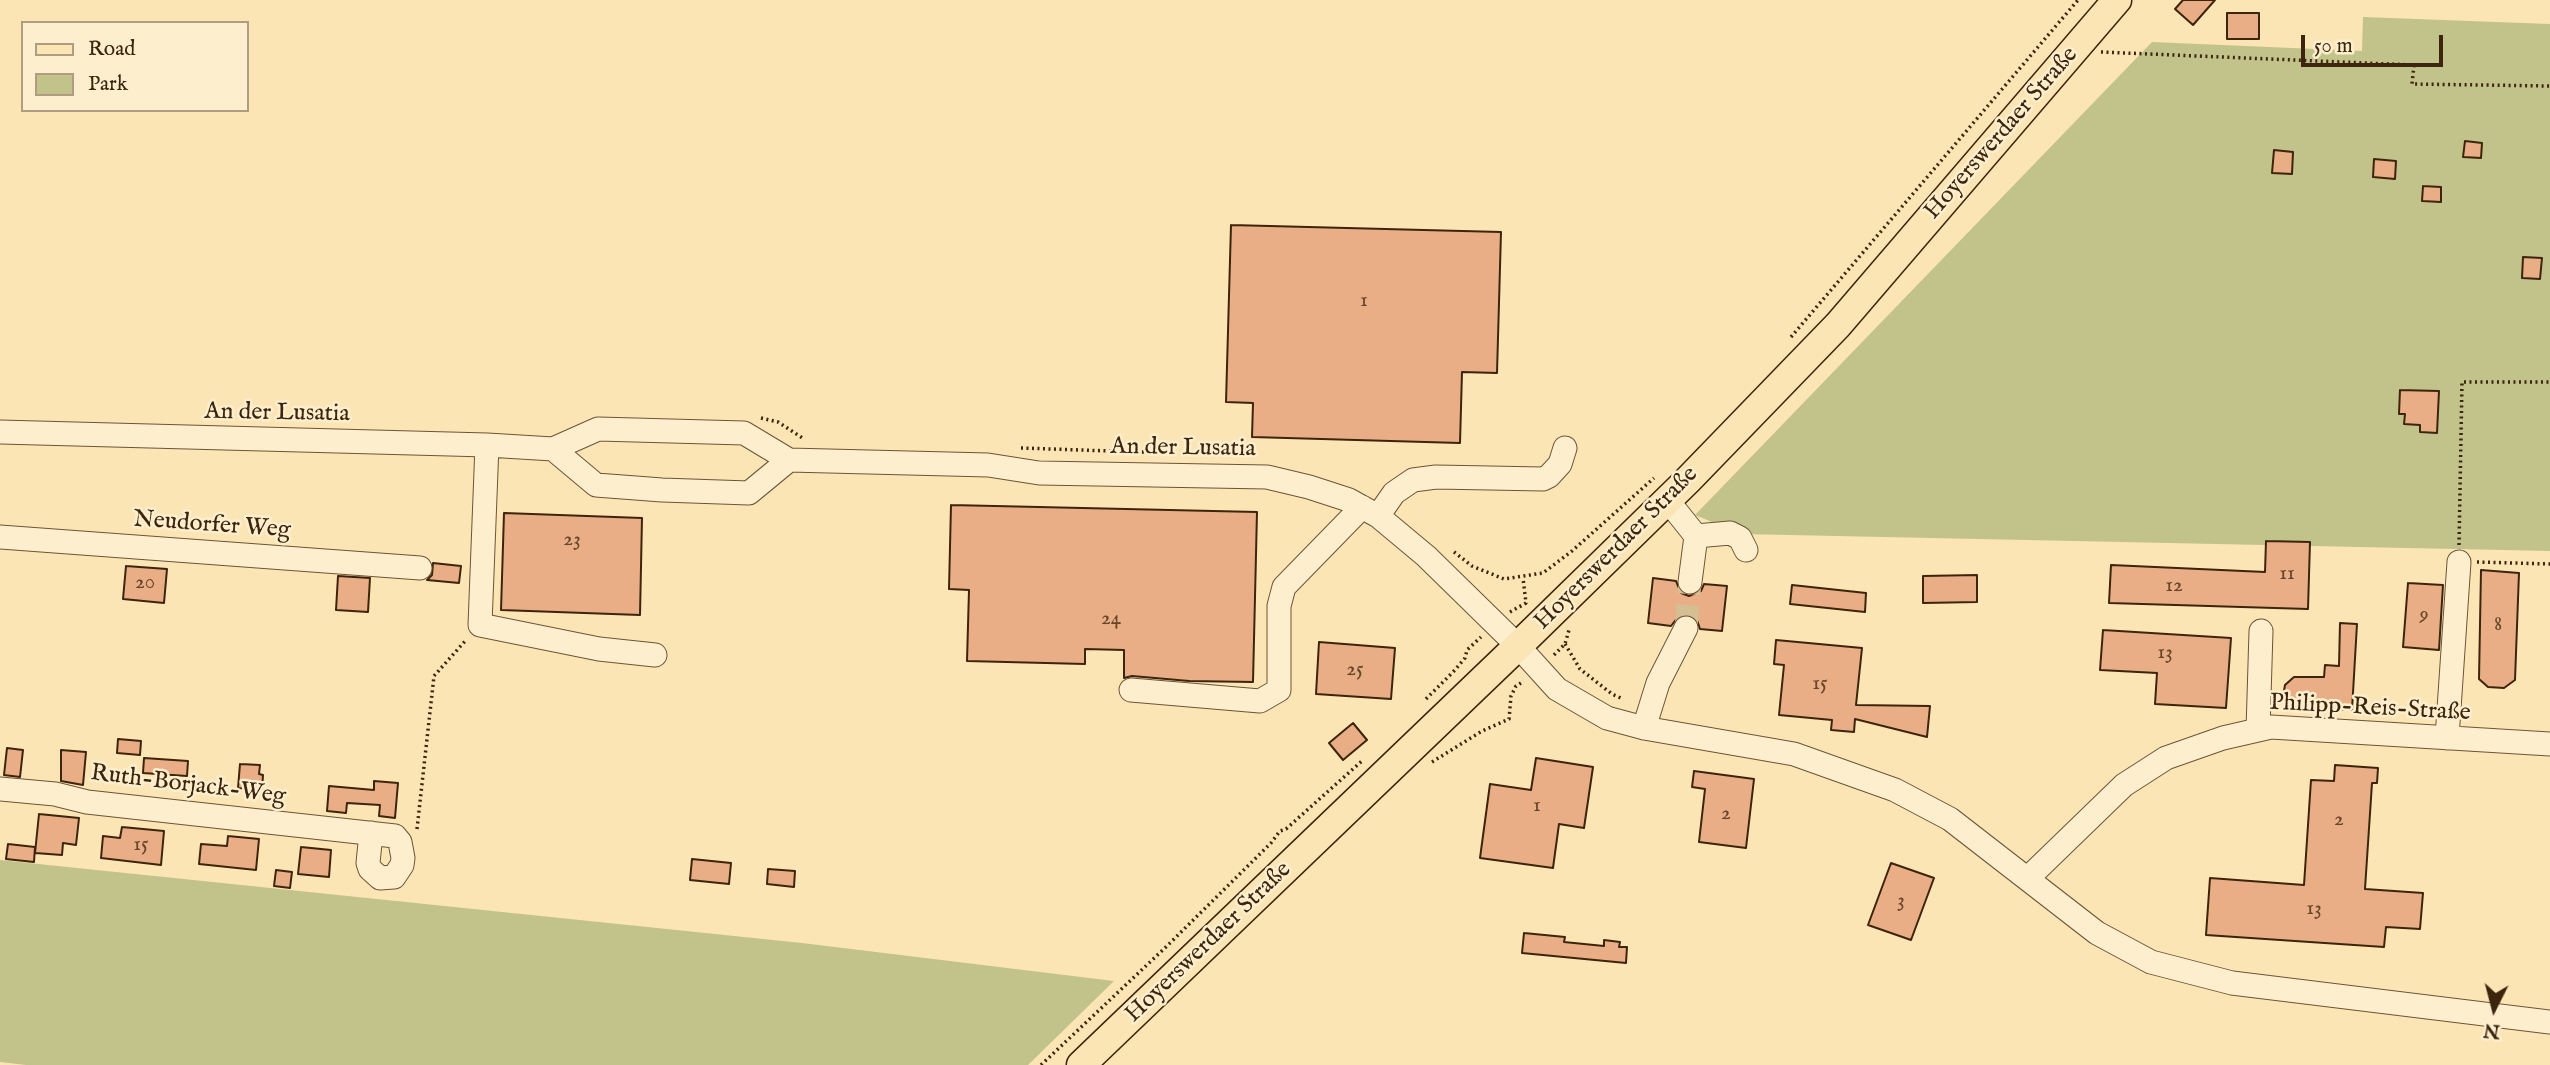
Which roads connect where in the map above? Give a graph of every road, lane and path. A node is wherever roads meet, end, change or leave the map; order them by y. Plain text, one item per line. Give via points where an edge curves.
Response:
1 (2078, 0) edge
2 (2117, 0) edge
3 (2080, 43) junction
4 (2550, 86) edge
5 (1789, 340) dead end
6 (2550, 382) edge
7 (0, 432) edge
8 (486, 445) junction
9 (1565, 447) dead end
10 (553, 449) junction
11 (789, 460) junction
12 (1662, 488) junction
13 (1370, 512) junction
14 (1696, 536) junction
15 (0, 537) edge
16 (1746, 550) dead end
17 (2459, 562) junction
18 (2550, 564) edge
19 (420, 568) dead end
20 (1690, 582) tunnel mouth
21 (1494, 624) junction
22 (480, 625) junction
23 (1686, 628) tunnel mouth
24 (2261, 631) dead end
25 (1518, 646) junction
26 (655, 655) dead end
27 (1131, 690) dead end
28 (1426, 699) dead end
29 (1644, 728) junction
30 (2258, 730) junction
31 (2448, 738) junction
32 (2550, 744) edge
33 (1367, 756) dead end
34 (0, 789) edge
35 (371, 833) junction
36 (395, 836) junction
37 (2028, 878) junction
38 (2550, 1022) edge
39 (1041, 1065) edge
40 (1082, 1065) edge

1 - 5 path
2 - 3 main road, Hoyerswerdaer Straße
3 - 4 path via 2100,52 2126,55 2414,65 2412,84
3 - 12 main road, Hoyerswerdaer Straße via 1838,325
6 - 17 path via 2462,382
7 - 8 street, An der Lusatia
8 - 10 street, An der Lusatia
8 - 22 street
9 - 13 street via 1560,464 1543,479 1413,480
10 - 11 street, An der Lusatia via 598,429 744,433
10 - 11 street via 596,485 663,490 749,493
11 - 13 street, An der Lusatia via 988,464 1039,473 1267,477 1349,500
12 - 14 street
12 - 21 path via 1556,565 1523,578 1526,603
12 - 25 main road, Hoyerswerdaer Straße
13 - 21 street, An der Lusatia via 1426,556
13 - 27 street via 1284,587 1279,607 1279,690 1260,701
14 - 16 street via 1730,533 1740,538
14 - 20 street
15 - 19 street, Neudorfer Weg
17 - 18 path
17 - 31 street
21 - 25 street, An der Lusatia
21 - 28 path
22 - 26 street via 599,649
22 - 36 path via 434,676 416,837
23 - 29 street via 1658,683
24 - 30 street
25 - 29 street, An der Lusatia via 1557,689 1607,718
25 - 40 main road, Hoyerswerdaer Straße
29 - 37 street, An der Lusatia via 1794,754 1895,790 1950,819
30 - 31 street, Philipp-Reis-Straße via 2272,727
30 - 37 street, Philipp-Reis-Straße via 2223,738 2155,765 2124,785
31 - 32 street, Philipp-Reis-Straße
33 - 39 path via 1280,831
34 - 35 street, Ruth-Borjack-Weg
35 - 36 street, Ruth-Borjack-Weg
35 - 36 street via 370,869 388,878 402,865 402,849
37 - 38 street, An der Lusatia via 2097,933 2151,962 2232,983

